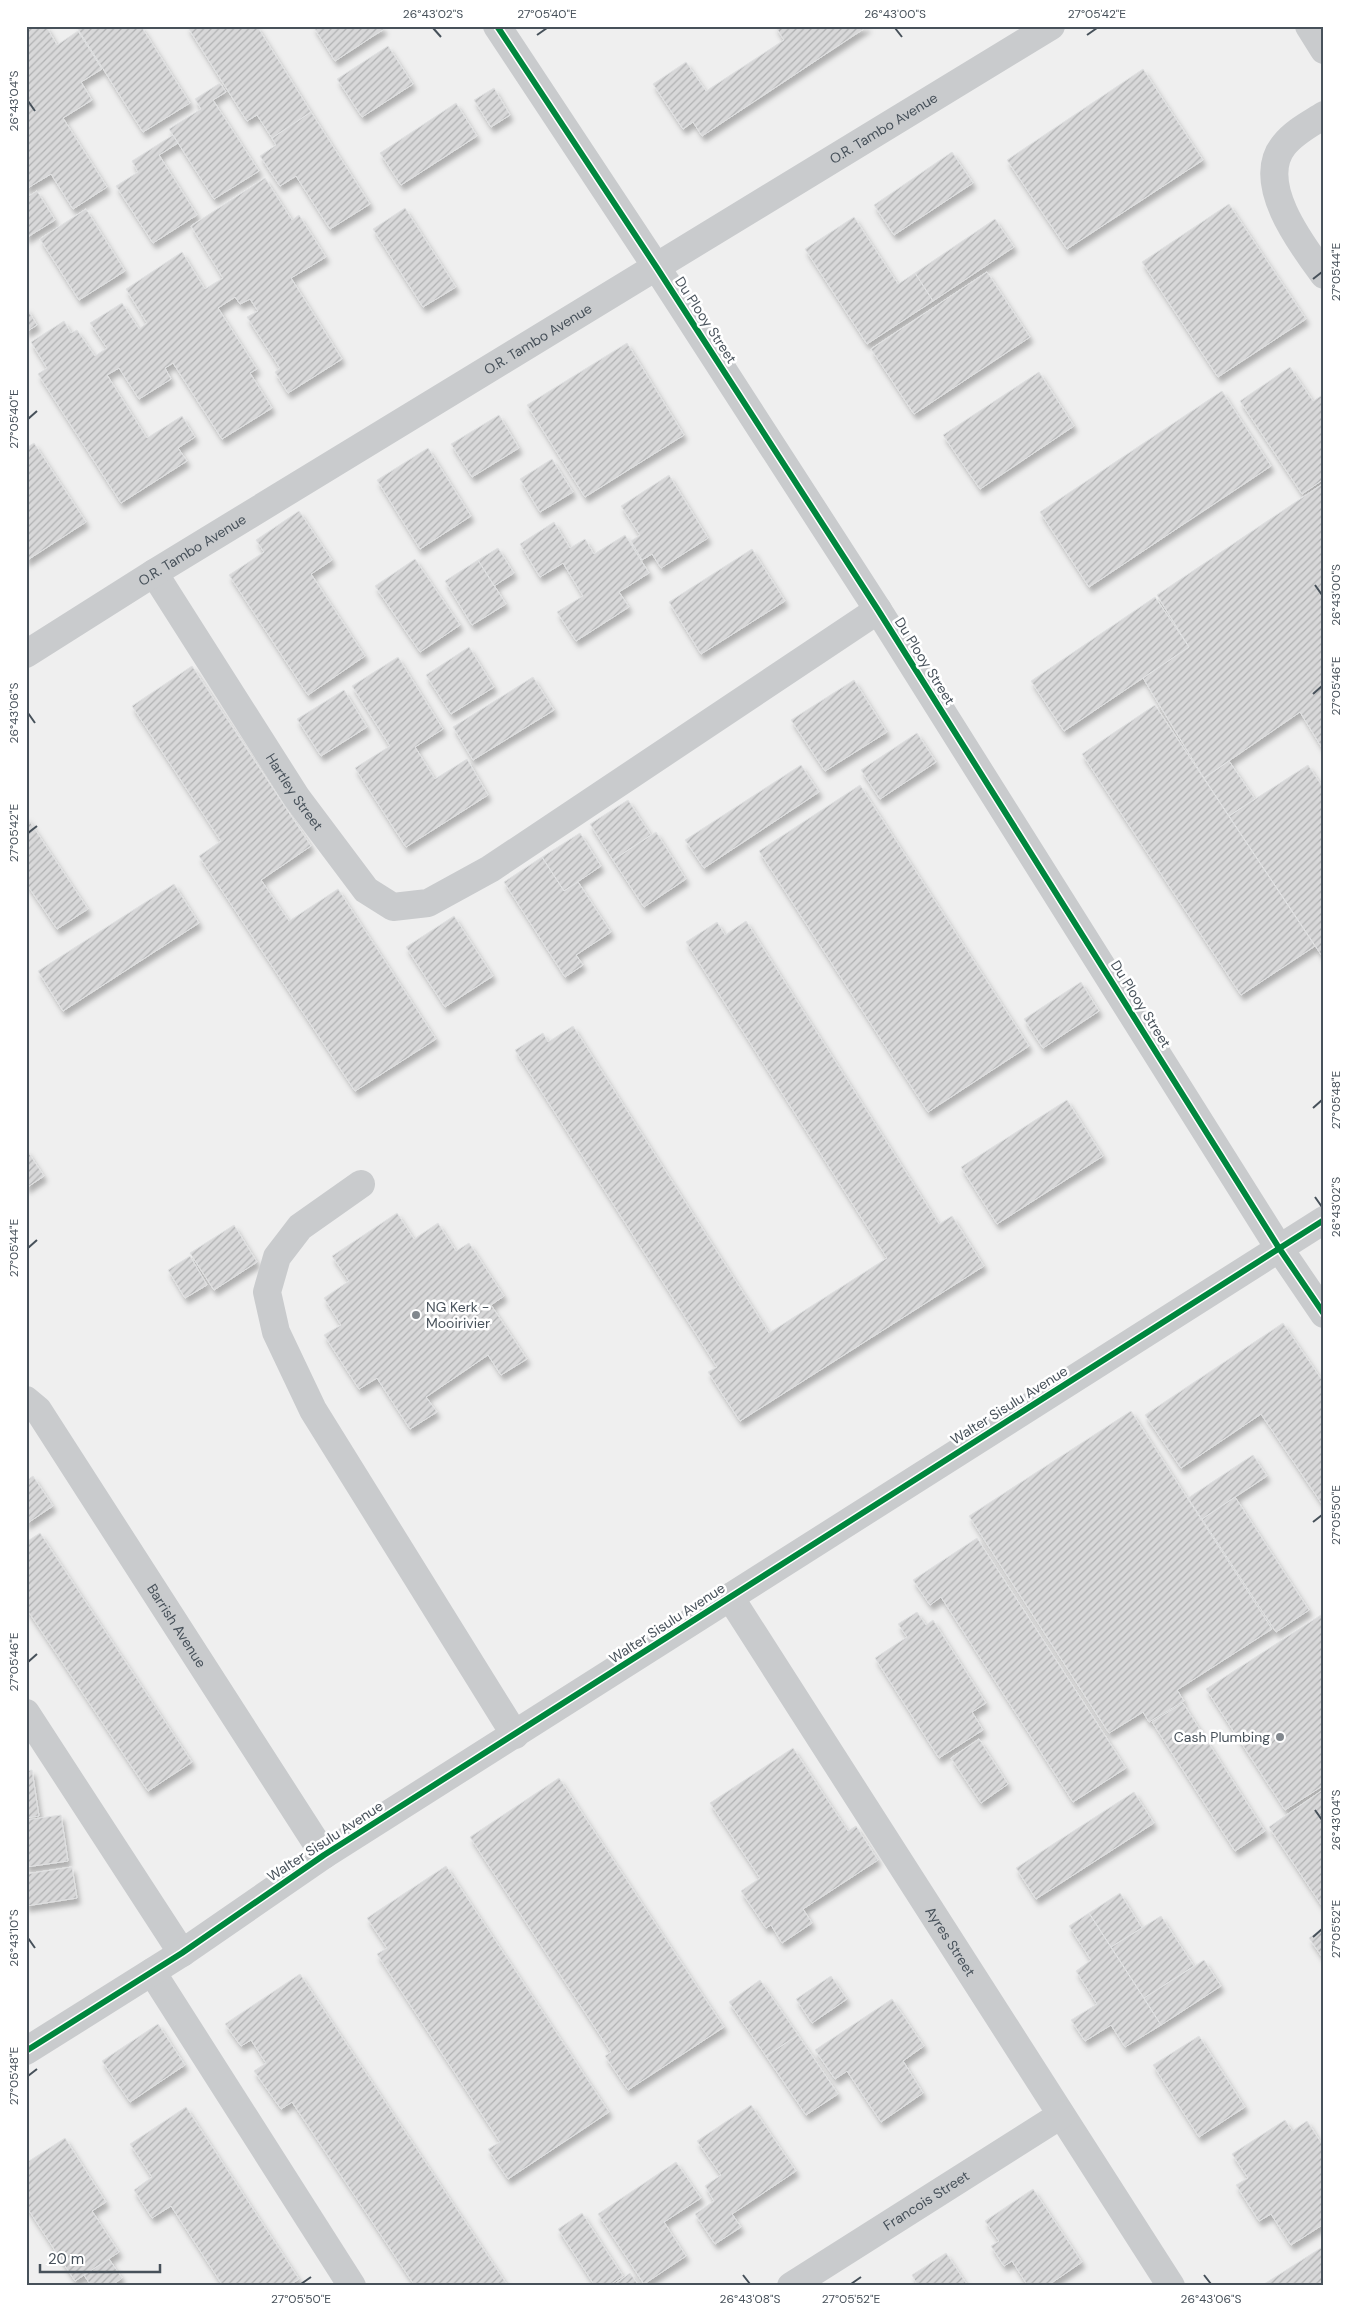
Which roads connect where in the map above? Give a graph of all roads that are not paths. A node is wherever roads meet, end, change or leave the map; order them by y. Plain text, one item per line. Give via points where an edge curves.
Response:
1 (497, 26) edge
2 (1051, 26) edge
3 (1309, 26) edge
4 (1324, 50) edge
5 (1324, 115) edge
6 (657, 268) junction
7 (1324, 275) edge
8 (154, 573) junction
9 (878, 610) junction
10 (26, 654) edge
11 (361, 1184) dead end
12 (1324, 1220) edge
13 (1279, 1248) junction
14 (1324, 1314) edge
15 (26, 1400) edge
16 (730, 1597) junction
17 (26, 1713) edge
18 (515, 1734) junction
19 (324, 1855) junction
20 (182, 1953) junction
21 (152, 1972) junction
22 (26, 2051) edge
23 (1060, 2115) junction
24 (352, 2286) edge
25 (791, 2286) edge
26 (1171, 2286) edge

1 - 6 street, Du Plooy Street
2 - 6 street, O.R. Tambo Avenue
3 - 4 street
5 - 7 street via 1285,143 1278,152 1274,173 1277,199
6 - 8 street, O.R. Tambo Avenue
6 - 9 street, Du Plooy Street
8 - 9 street, Hartley Street via 297,798 366,890 393,907 428,903 490,869
8 - 10 street, O.R. Tambo Avenue
9 - 13 street, Du Plooy Street
11 - 18 street via 300,1227 277,1257 267,1292 276,1332 313,1410
12 - 13 street, Walter Sisulu Avenue
13 - 14 street, Du Plooy Street
13 - 16 street, Walter Sisulu Avenue
15 - 19 street, Barrish Avenue via 38,1410
16 - 18 street, Walter Sisulu Avenue
16 - 23 street, Ayres Street
17 - 20 street
18 - 19 street, Walter Sisulu Avenue
19 - 20 street, Walter Sisulu Avenue
20 - 21 street, Walter Sisulu Avenue
21 - 22 street, Walter Sisulu Avenue
21 - 24 street
23 - 25 street, Francois Street
23 - 26 street, Ayres Street

